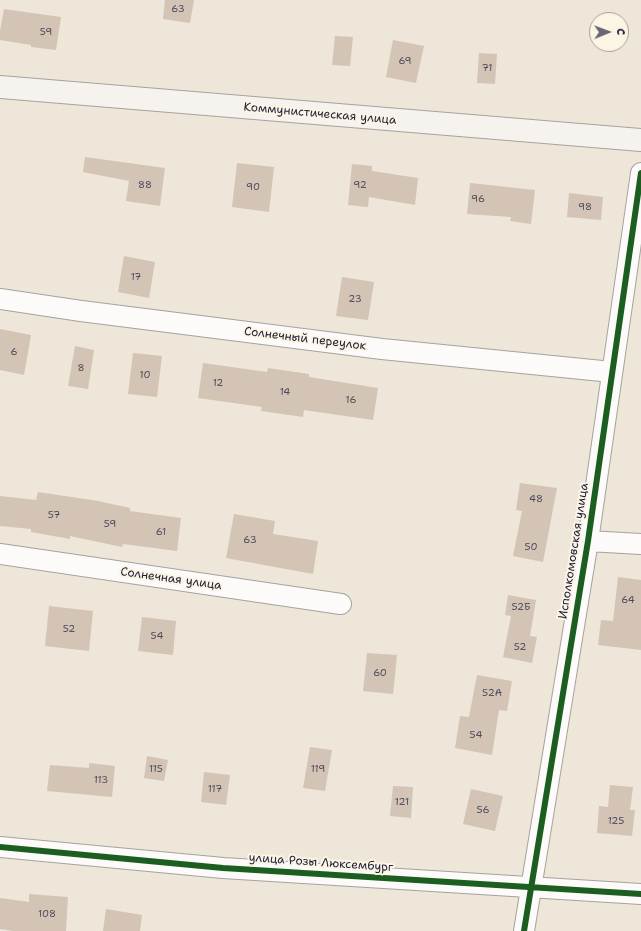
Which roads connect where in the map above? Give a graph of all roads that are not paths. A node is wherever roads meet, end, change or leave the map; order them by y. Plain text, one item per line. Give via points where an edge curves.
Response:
1 (0, 88) edge
2 (641, 140) edge
3 (641, 173) edge
4 (0, 299) edge
5 (612, 372) junction
6 (588, 541) junction
7 (641, 544) edge
8 (0, 554) edge
9 (341, 604) dead end
10 (0, 847) edge
11 (531, 888) junction
12 (641, 894) edge
13 (524, 931) edge

1 - 2 main road, Коммунистическая улица
3 - 5 street, Исполкомовская улица
4 - 5 street, Солнечный переулок via 382,349
5 - 6 street, Исполкомовская улица
6 - 7 street
6 - 11 street, Исполкомовская улица
8 - 9 street, Солнечная улица
10 - 11 street, улица Розы Люксембург via 223,868
11 - 12 street, улица Розы Люксембург
11 - 13 street, Исполкомовская улица

